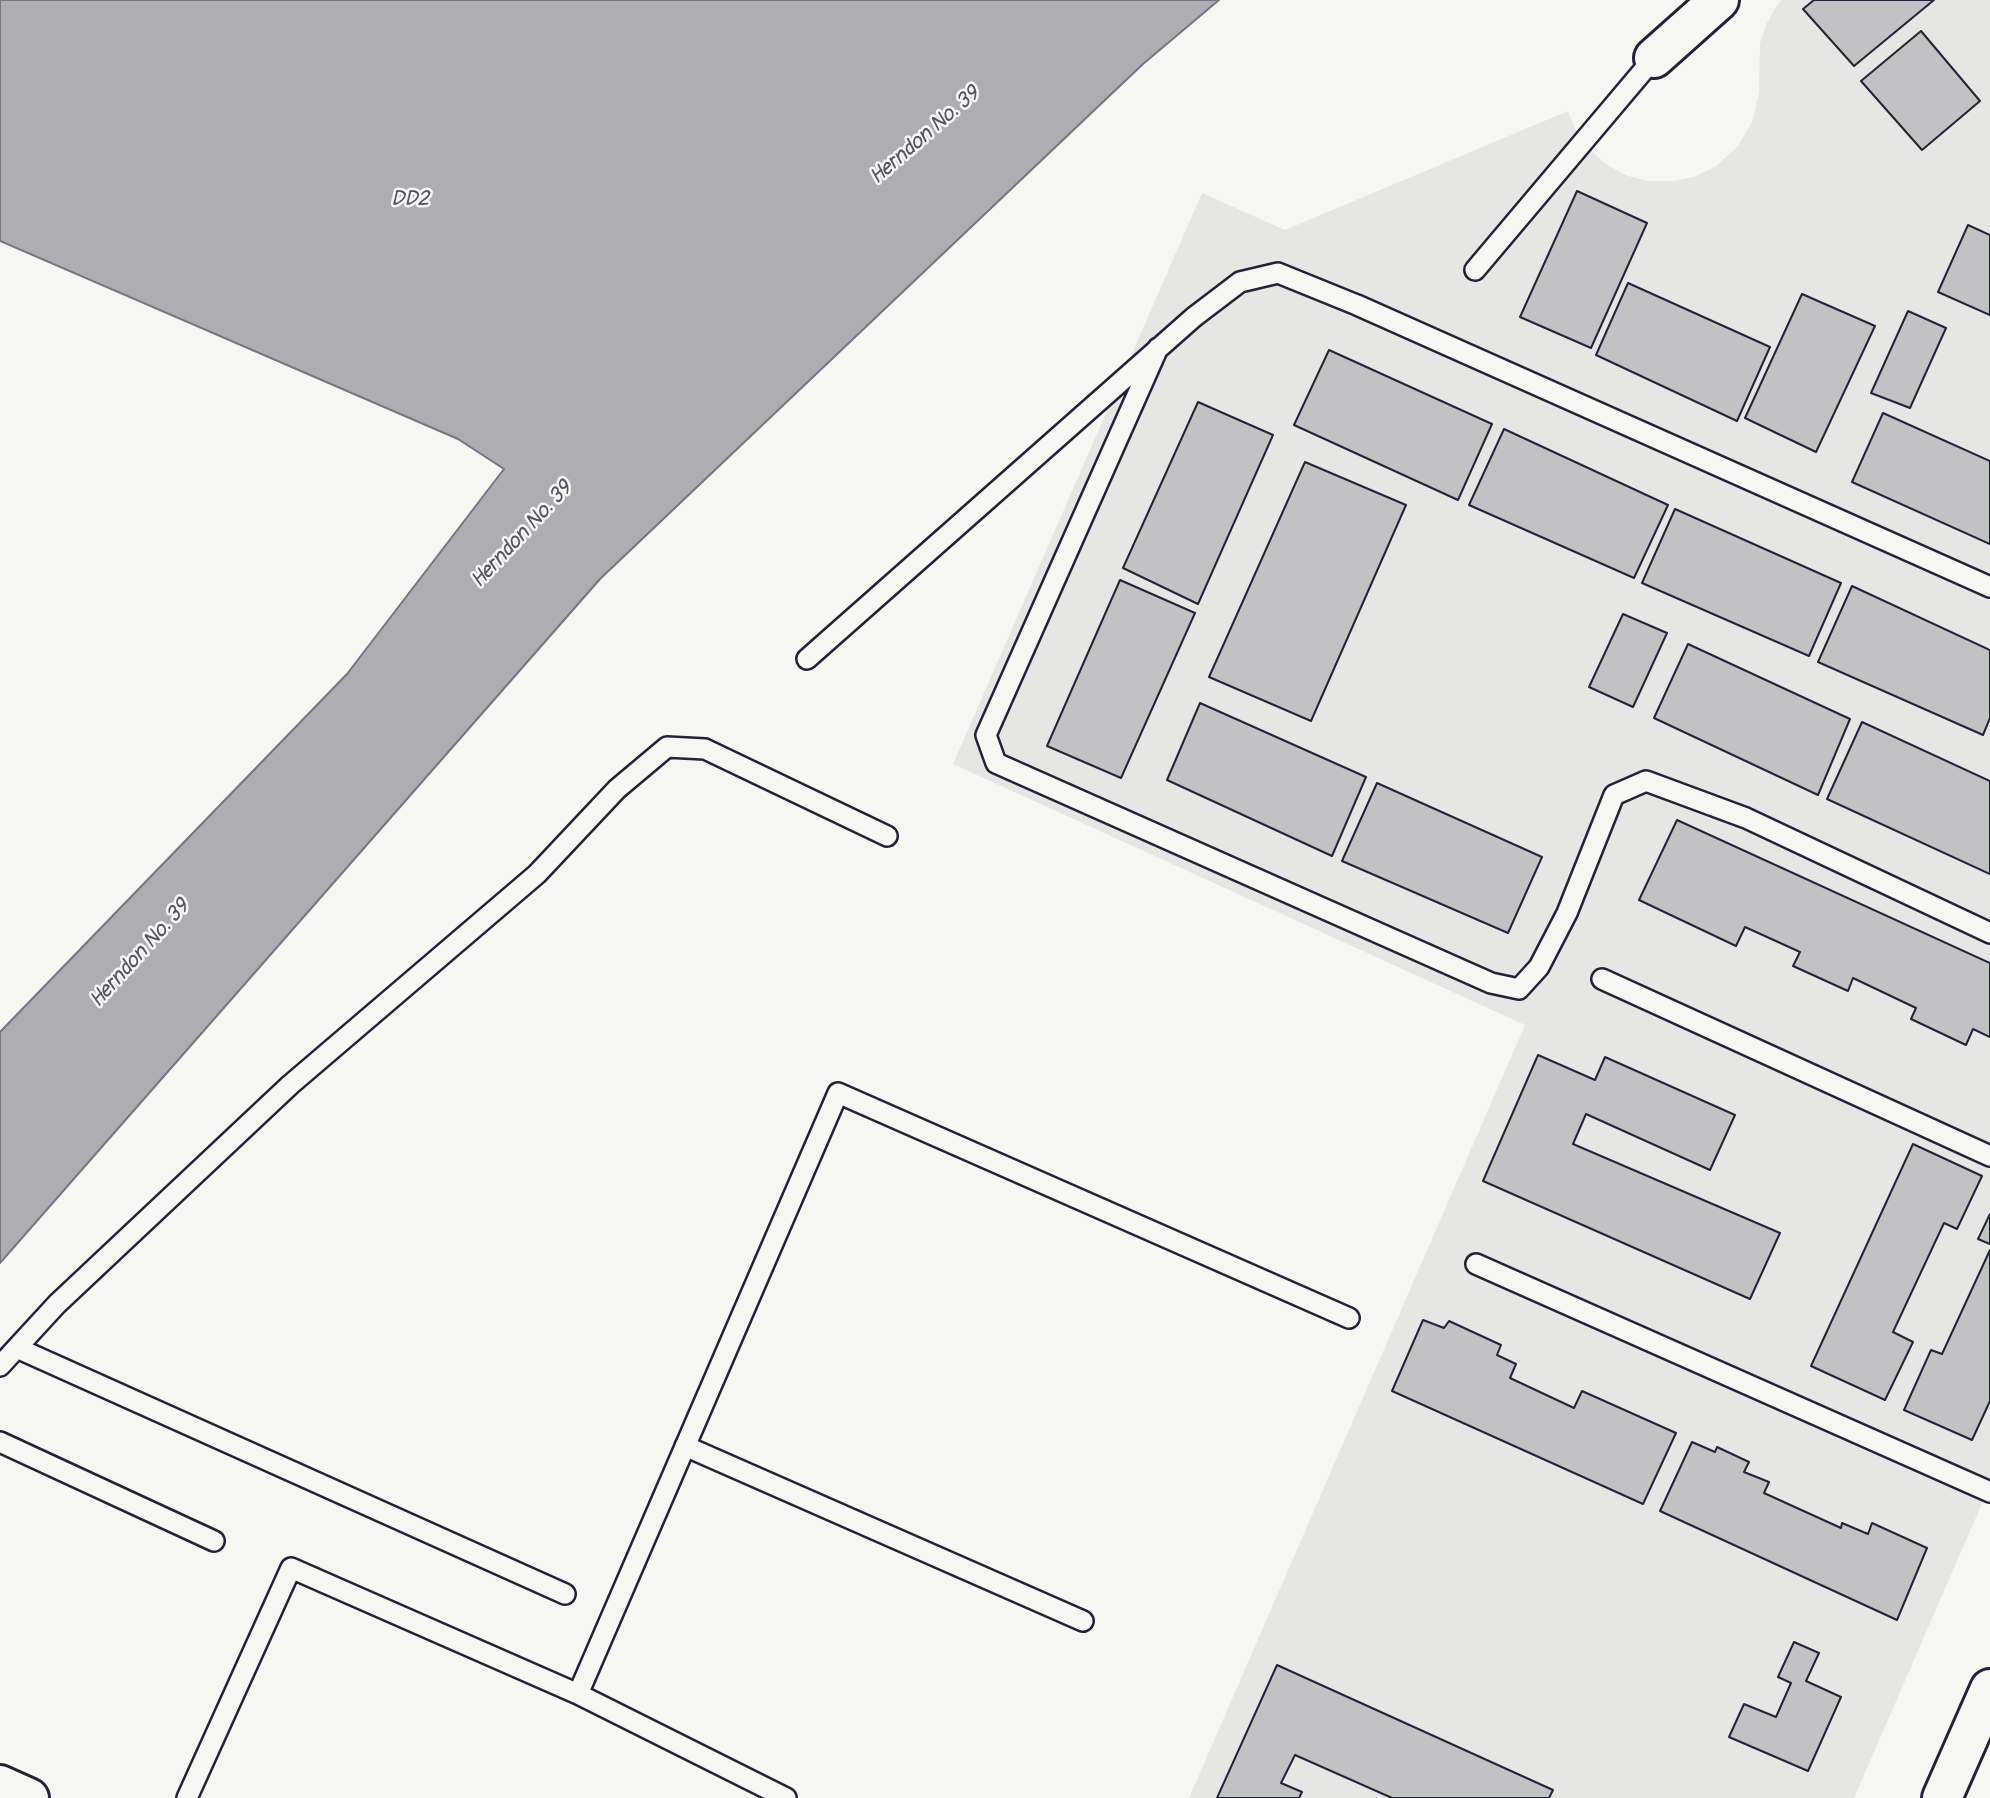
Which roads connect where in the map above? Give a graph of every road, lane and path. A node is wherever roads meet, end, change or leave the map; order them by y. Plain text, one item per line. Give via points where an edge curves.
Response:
1 (1718, 0) edge
2 (1654, 58) joint
3 (1475, 270) dead end
4 (1158, 348) junction
5 (1990, 587) edge
6 (807, 660) dead end
7 (887, 836) dead end
8 (1990, 933) edge
9 (1602, 979) dead end
10 (1990, 1156) edge
11 (1476, 1264) dead end
12 (1349, 1318) dead end
13 (17, 1348) junction
14 (0, 1366) edge
15 (0, 1442) edge
16 (685, 1446) junction
17 (1990, 1492) edge
18 (214, 1541) dead end
19 (565, 1594) dead end
20 (1083, 1621) dead end
21 (1990, 1689) edge
22 (578, 1694) junction
23 (0, 1785) edge
24 (788, 1797) edge
25 (29, 1798) edge
26 (187, 1798) edge
27 (1942, 1798) edge

1 - 2 street
2 - 3 lane
4 - 5 lane via 1240,282 1278,273
4 - 6 lane
4 - 8 lane via 986,735 996,763 1492,983 1519,989 1539,967 1567,913 1614,795 1646,781 1746,818
7 - 13 lane via 705,749 667,747 617,789 537,874 290,1085 57,1304
9 - 10 lane
11 - 17 lane
12 - 16 lane via 838,1093
13 - 14 lane
13 - 19 lane
15 - 18 lane
16 - 20 lane
16 - 22 lane
21 - 27 street
22 - 24 lane
22 - 26 lane via 291,1568
23 - 25 street

